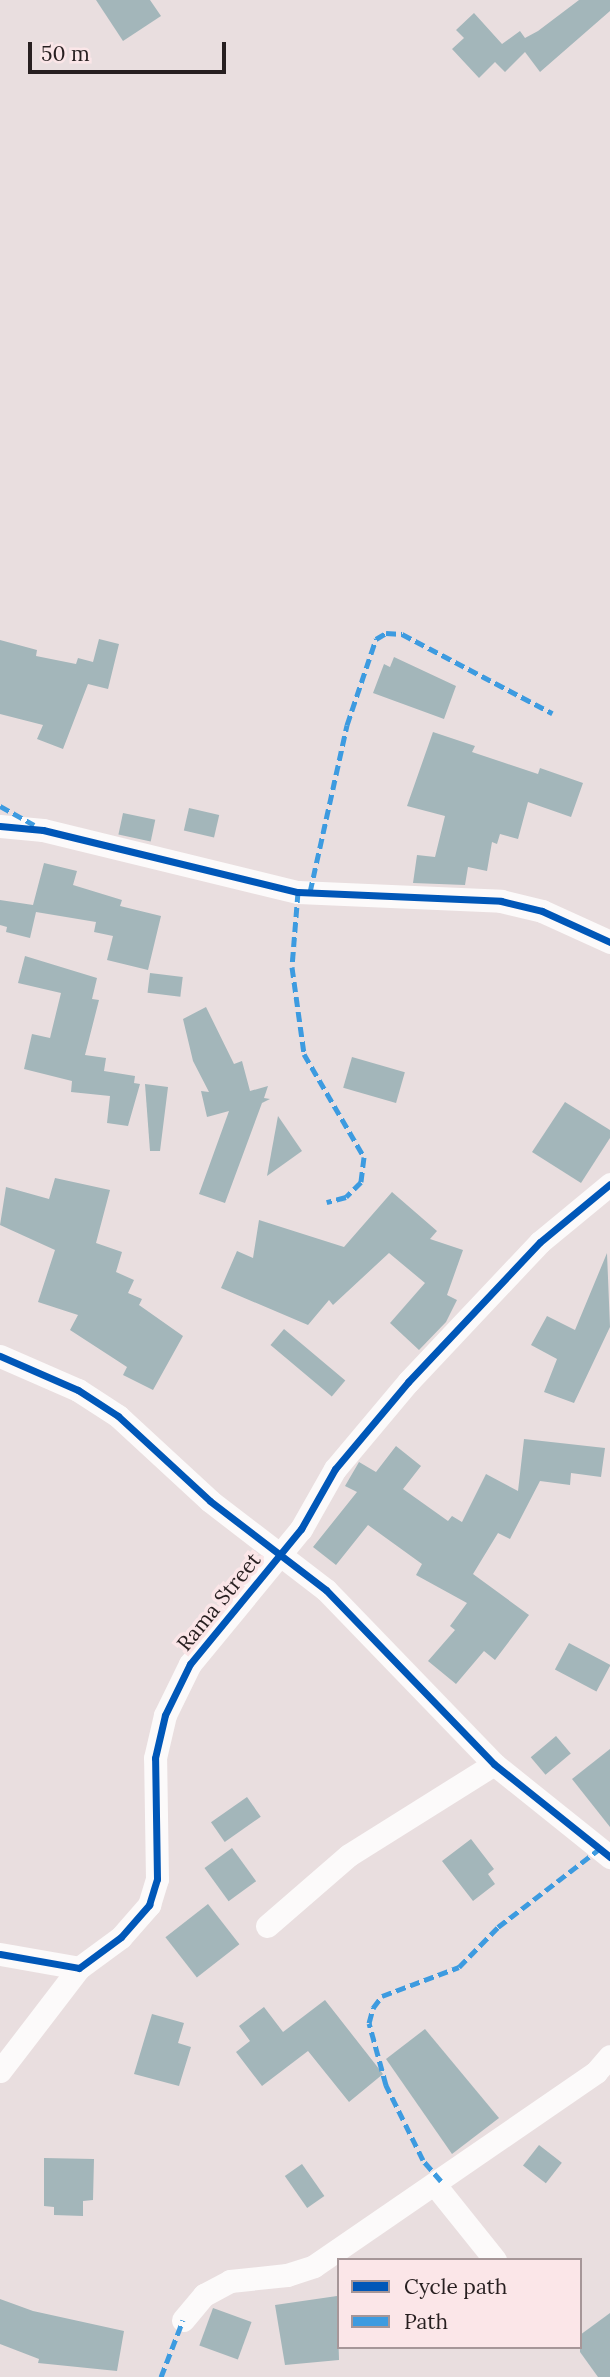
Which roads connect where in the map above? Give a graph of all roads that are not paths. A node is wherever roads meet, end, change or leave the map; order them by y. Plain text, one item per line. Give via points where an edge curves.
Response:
1 (0, 826) edge
2 (610, 942) edge
3 (610, 1184) edge
4 (0, 1356) edge
5 (281, 1555) junction
6 (494, 1764) junction
7 (610, 1857) edge
8 (267, 1926) dead end
9 (0, 1954) edge
10 (79, 1968) junction
11 (610, 2056) edge
12 (0, 2071) edge
13 (435, 2185) junction
14 (493, 2258) edge
15 (183, 2320) dead end

1 - 2 street via 43,830 298,892 501,901 542,911
3 - 5 street, Rama Street via 540,1242 408,1382 335,1469
4 - 5 street via 78,1390 118,1416 210,1501
5 - 6 street via 326,1590
5 - 10 street, Rama Street via 190,1664 174,1691 155,1758 157,1879 149,1905 121,1937
6 - 7 street
6 - 8 street via 349,1855
9 - 10 street
10 - 12 street, Rama Street
11 - 13 street via 596,2072
13 - 14 street
13 - 15 street via 314,2266 287,2275 229,2281 204,2295

